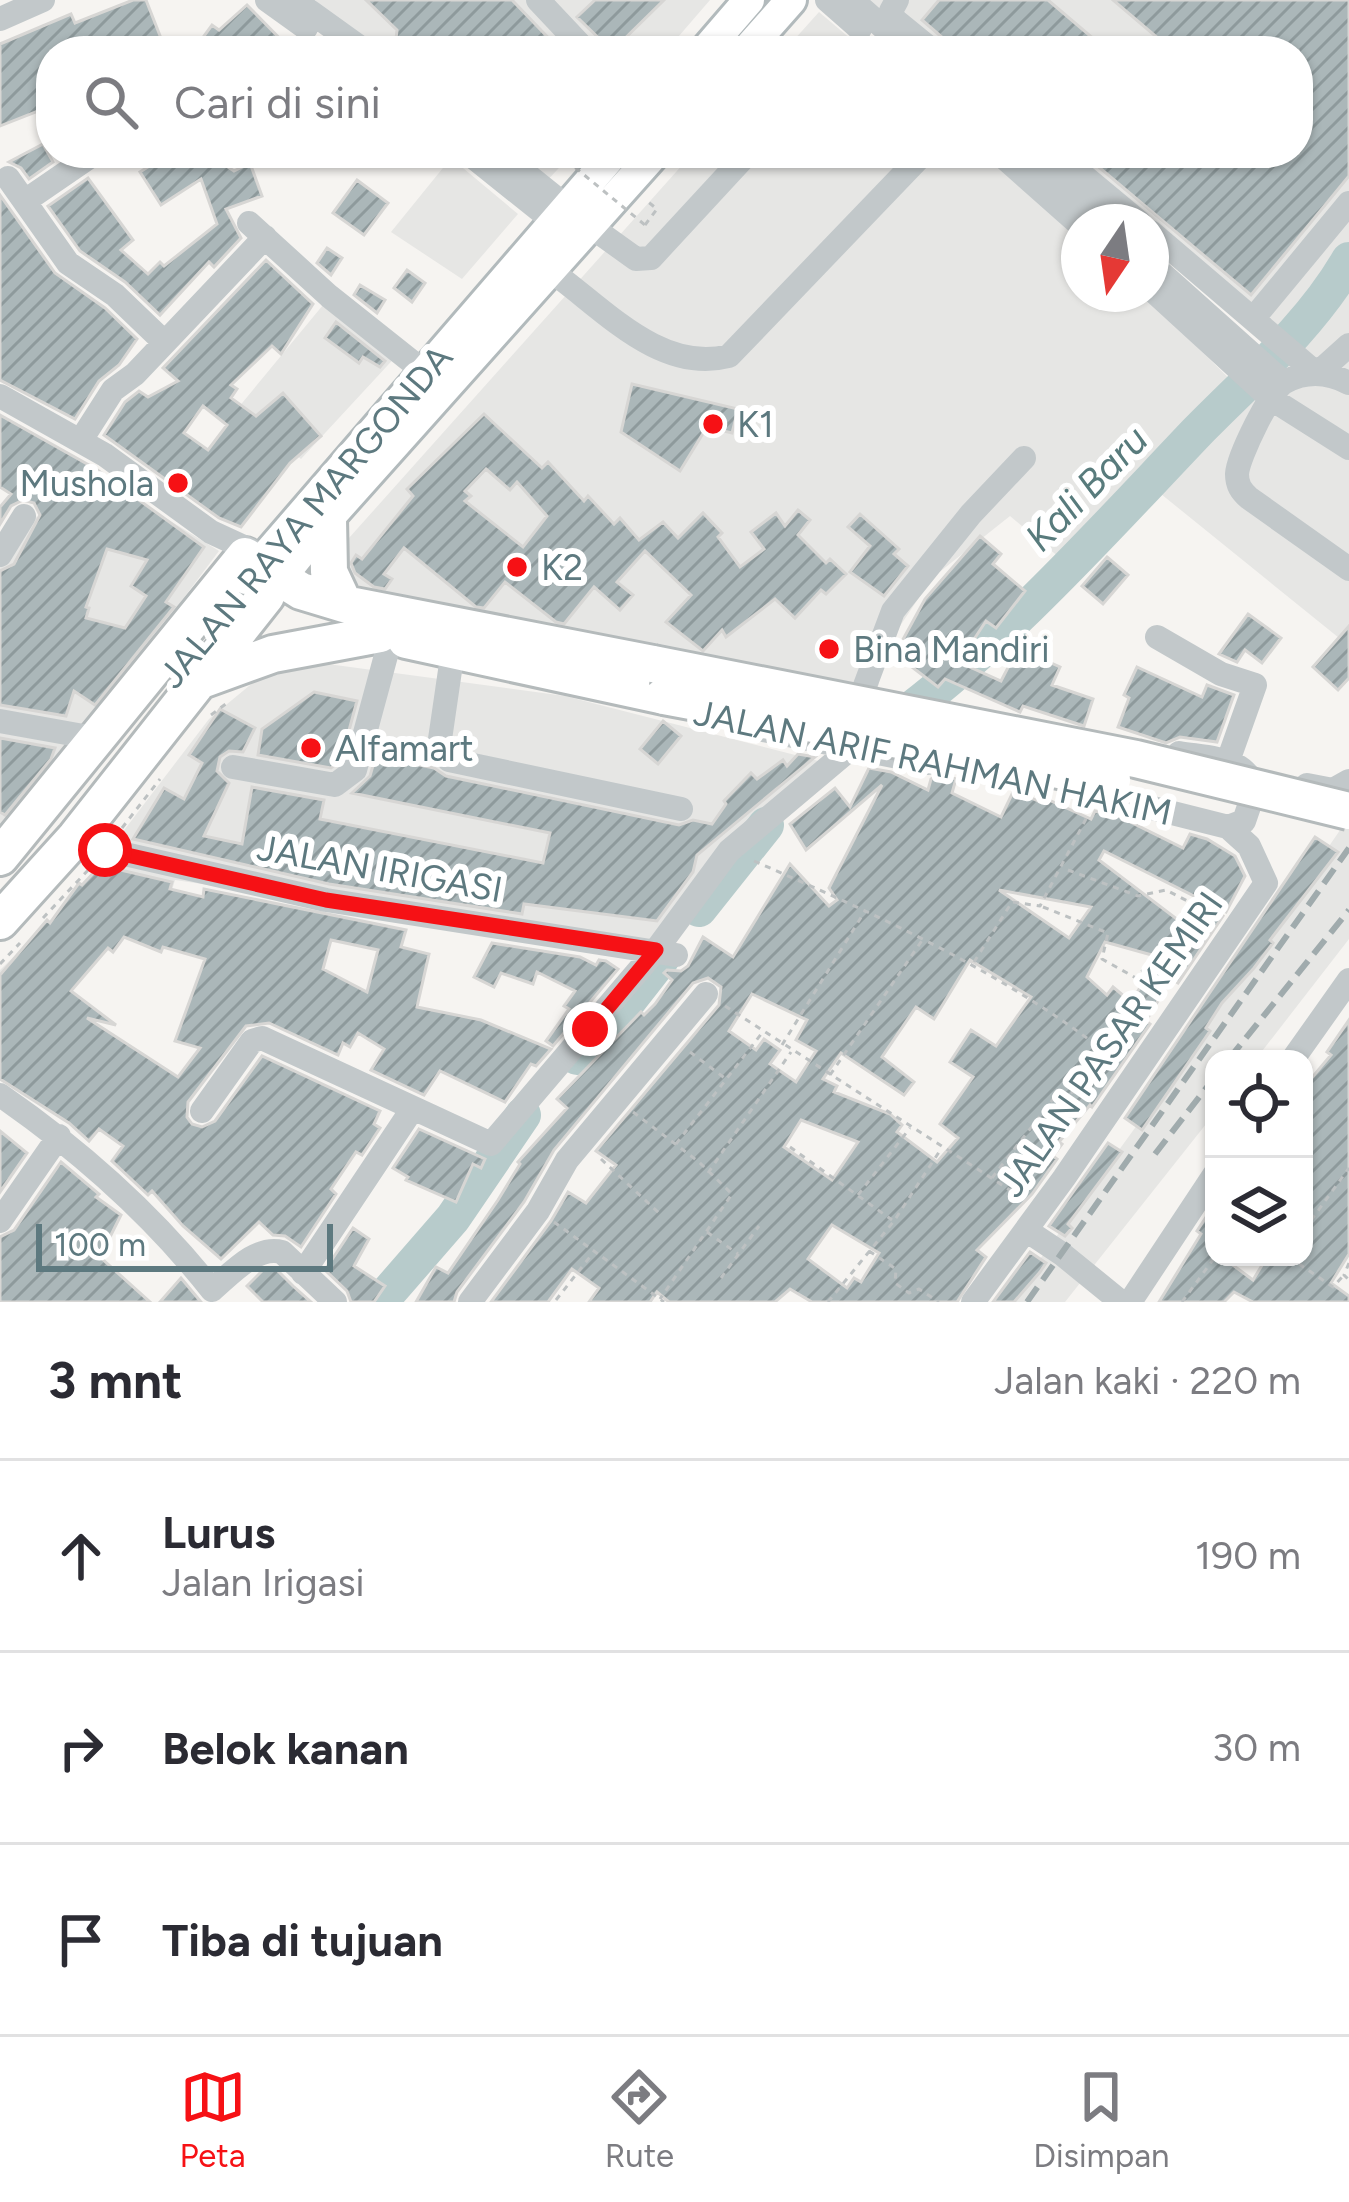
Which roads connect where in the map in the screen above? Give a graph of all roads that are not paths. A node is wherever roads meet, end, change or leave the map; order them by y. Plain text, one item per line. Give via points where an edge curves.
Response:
1 (43, 0) edge
2 (267, 0) edge
3 (294, 0) edge
4 (321, 0) edge
5 (538, 0) edge
6 (749, 0) edge
7 (791, 0) edge
8 (827, 0) edge
9 (852, 0) edge
10 (898, 0) edge
11 (0, 19) edge
12 (862, 31) junction
13 (721, 32) edge
14 (316, 36) edge
15 (343, 36) edge
16 (365, 36) edge
17 (572, 36) edge
18 (857, 36) edge
19 (868, 36) edge
20 (893, 36) edge
21 (915, 36) edge
22 (74, 168) edge
23 (494, 168) edge
24 (526, 168) edge
25 (576, 168) edge
26 (600, 168) edge
27 (630, 168) edge
28 (734, 168) edge
29 (909, 168) edge
30 (1016, 168) edge
31 (1042, 168) edge
32 (1075, 168) edge
33 (8, 178) dead end
34 (25, 202) junction
35 (1349, 203) edge
36 (1083, 204) edge
37 (1118, 204) edge
38 (563, 208) junction
39 (1061, 208) edge
40 (1169, 247) edge
41 (551, 271) junction
42 (1169, 282) edge
43 (1169, 302) edge
44 (1259, 323) junction
45 (164, 342) junction
46 (1349, 345) edge
47 (1242, 357) junction
48 (412, 362) junction
49 (1314, 369) junction
50 (1269, 383) junction
51 (1349, 383) edge
52 (0, 396) edge
53 (81, 440) junction
54 (1349, 448) edge
55 (1024, 458) dead end
56 (24, 516) dead end
57 (328, 519) junction
58 (0, 555) edge
59 (1349, 569) edge
60 (254, 570) junction
61 (344, 604) junction
62 (386, 635) junction
63 (1156, 637) dead end
64 (453, 650) junction
65 (614, 670) junction
66 (658, 680) junction
67 (863, 692) junction
68 (199, 698) junction
69 (0, 721) edge
70 (108, 744) junction
71 (849, 750) junction
72 (1237, 766) junction
73 (233, 767) dead end
74 (1349, 781) edge
75 (681, 809) dead end
76 (1349, 811) edge
77 (1228, 827) junction
78 (1349, 836) edge
79 (100, 849) junction
80 (4, 866) edge
81 (5, 943) edge
82 (667, 952) junction
83 (1349, 980) edge
84 (706, 994) road end
85 (1299, 1050) edge
86 (0, 1095) edge
87 (413, 1108) junction
88 (202, 1111) dead end
89 (59, 1136) junction
90 (1205, 1188) edge
91 (0, 1220) edge
92 (1033, 1220) junction
93 (304, 1273) junction
94 (207, 1296) edge
95 (334, 1302) edge
96 (470, 1302) edge
97 (973, 1302) edge
98 (1126, 1302) edge

1 - 11 street
2 - 14 street
3 - 15 street
4 - 16 street
5 - 17 street
6 - 13 main road
7 - 13 main road
8 - 12 street
9 - 20 street
10 - 21 street via 895,20
12 - 18 street
12 - 19 street
22 - 34 street
23 - 38 street
24 - 38 street
25 - 38 main road, JALAN RAYA MARGONDA
26 - 38 main road, JALAN RAYA MARGONDA
27 - 38 main road, JALAN RAYA MARGONDA
28 - 38 street via 651,258 636,259
29 - 41 street via 729,356 703,362 661,352
30 - 39 street
31 - 36 street
32 - 37 street
33 - 34 street
34 - 45 street via 68,263
35 - 44 street
38 - 41 main road, JALAN RAYA MARGONDA
38 - 48 main road, JALAN RAYA MARGONDA
38 - 60 main road, JALAN RAYA MARGONDA
40 - 44 street
41 - 57 main road, JALAN RAYA MARGONDA
42 - 47 street
43 - 47 street
44 - 49 street
45 - 48 street via 257,230
45 - 53 street via 113,390
46 - 49 street
47 - 50 street
48 - 60 main road, JALAN RAYA MARGONDA
49 - 50 street
49 - 51 street
50 - 54 street
50 - 59 street via 1237,470 1239,488
52 - 53 street
53 - 60 street
55 - 67 street via 893,611
56 - 58 street
57 - 60 main road, JALAN RAYA MARGONDA
57 - 61 highway via 329,572
60 - 61 highway, JALAN ARIF RAHMAN HAKIM
60 - 62 highway, JALAN ARIF RAHMAN HAKIM via 307,617
60 - 68 highway, JALAN RAYA MARGONDA
60 - 70 highway, JALAN RAYA MARGONDA
61 - 65 highway, JALAN ARIF RAHMAN HAKIM
62 - 64 highway, JALAN ARIF RAHMAN HAKIM
62 - 68 highway via 273,654
62 - 73 street via 366,735 348,777 335,785
63 - 72 street via 1255,685
64 - 65 highway, JALAN ARIF RAHMAN HAKIM
64 - 75 street via 439,746 448,760
65 - 66 highway, JALAN ARIF RAHMAN HAKIM
65 - 67 street, JALAN ARIF RAHMAN HAKIM via 712,664
65 - 71 street, JALAN ARIF RAHMAN HAKIM via 701,716
66 - 76 highway, JALAN ARIF RAHMAN HAKIM, bridge via 1136,759
66 - 78 highway, JALAN ARIF RAHMAN HAKIM, bridge
67 - 72 street, JALAN ARIF RAHMAN HAKIM
68 - 79 highway, JALAN RAYA MARGONDA
68 - 81 highway, JALAN RAYA MARGONDA via 76,837
69 - 70 street
70 - 80 highway, JALAN RAYA MARGONDA
71 - 77 street, JALAN ARIF RAHMAN HAKIM via 1099,794
71 - 82 street via 728,850
72 - 74 street, JALAN ARIF RAHMAN HAKIM via 1320,789
72 - 77 street via 1255,789 1250,812
77 - 92 street, JALAN PASAR KEMIRI via 1249,846 1266,883
79 - 81 highway, JALAN RAYA MARGONDA
79 - 82 street, JALAN IRIGASI via 326,900
82 - 87 street via 491,1144
83 - 85 street
84 - 96 street via 567,1160
86 - 89 street
87 - 88 street via 262,1038
87 - 93 street
89 - 91 street
89 - 94 street via 126,1192
90 - 98 street
92 - 97 street, JALAN PASAR KEMIRI
92 - 98 street
93 - 94 street via 282,1252 266,1250
93 - 95 street

